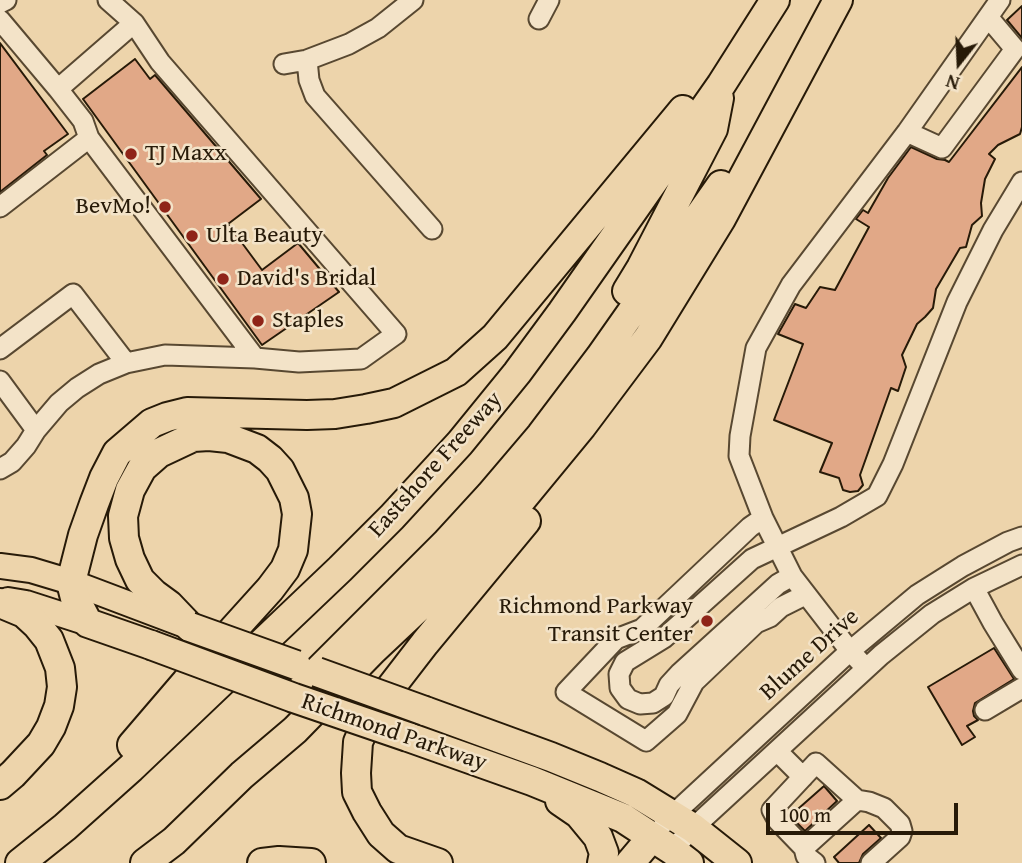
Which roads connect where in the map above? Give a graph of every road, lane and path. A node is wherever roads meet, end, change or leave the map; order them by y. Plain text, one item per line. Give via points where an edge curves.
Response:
1 (6, 0) edge
2 (108, 0) edge
3 (413, 0) edge
4 (549, 0) edge
5 (775, 0) edge
6 (836, 0) edge
7 (1000, 0) edge
8 (0, 4) edge
9 (988, 17) junction
10 (539, 19) dead end
11 (0, 20) edge
12 (134, 23) junction
13 (307, 60) junction
14 (284, 64) dead end
15 (723, 83) junction
16 (58, 89) junction
17 (908, 132) junction
18 (89, 138) junction
19 (1022, 182) edge
20 (0, 207) edge
21 (432, 229) dead end
22 (0, 349) edge
23 (255, 358) junction
24 (126, 363) junction
25 (0, 381) edge
26 (582, 426) junction
27 (36, 430) junction
28 (0, 469) edge
29 (763, 518) junction
30 (1022, 537) edge
31 (776, 548) junction
32 (1022, 565) edge
33 (0, 566) edge
34 (792, 576) junction
35 (401, 577) junction
36 (71, 582) junction
37 (974, 588) junction
38 (805, 595) junction
39 (0, 601) edge
40 (88, 623) junction
41 (190, 627) junction
42 (850, 651) junction
43 (307, 668) junction
44 (866, 668) junction
45 (1022, 670) edge
46 (1022, 688) edge
47 (284, 694) junction
48 (985, 710) dead end
49 (777, 751) junction
50 (803, 777) junction
51 (532, 781) junction
52 (0, 785) edge
53 (857, 800) junction
54 (683, 821) junction
55 (65, 827) junction
56 (669, 853) edge
57 (809, 855) edge
58 (20, 863) edge
59 (145, 863) edge
60 (262, 863) edge
61 (311, 863) edge
62 (438, 863) edge
63 (602, 863) edge
64 (630, 863) edge
65 (737, 863) edge
66 (871, 863) edge

1 - 8 street
2 - 12 street
3 - 13 street via 378,28
4 - 10 street
5 - 15 highway, Eastshore Freeway
6 - 26 highway via 721,219 648,338
6 - 35 highway via 719,188 600,357 541,435 446,543
7 - 9 street
9 - 17 street
9 - 17 street via 1015,49 942,148
11 - 16 street
12 - 16 street
12 - 23 street via 160,62 396,334 361,359 299,362
13 - 14 street
13 - 21 street via 315,96
15 - 35 highway via 713,130 614,313 527,429
15 - 36 highway via 685,108 495,337 456,372 394,403 366,410 307,415 187,412 152,423 117,453 104,478
15 - 55 highway, Eastshore Freeway via 517,373 460,443 340,569
16 - 18 street via 83,121
17 - 29 street via 791,285 756,348 739,456
18 - 20 street
18 - 23 street
19 - 31 street via 957,302 877,496
22 - 24 street via 73,294
23 - 24 street via 165,355
24 - 27 street via 77,388
25 - 27 street
26 - 59 highway via 512,511 439,588 295,730
26 - 62 highway via 525,523 371,713 358,742 357,792 381,834 398,849
27 - 28 street via 26,446
29 - 31 street
29 - 38 street via 642,629 616,639 566,692 646,741 677,714 694,682 757,624
30 - 42 street, Blume Drive via 917,595
31 - 34 street
31 - 34 street via 752,559 664,638 625,662 619,674 620,688 640,705 653,704 680,673
32 - 37 street, Blume Drive
33 - 36 main road
34 - 38 street
35 - 43 highway
36 - 40 highway
36 - 41 main road
37 - 44 street, Blume Drive via 932,614
37 - 45 street
38 - 42 street
39 - 40 main road via 26,603
39 - 52 highway via 24,613 49,640 62,687 55,717 41,744
40 - 47 highway, Richmond Parkway, bridge
41 - 43 highway, Richmond Parkway, bridge
41 - 55 highway via 140,580 124,538 123,516 142,468 159,453 192,437 228,438 257,449 280,470 297,514 293,550 270,589
42 - 44 street
42 - 54 street, Blume Drive
43 - 47 highway
43 - 54 highway, Richmond Parkway, bridge via 551,757 636,793
44 - 49 street, Blume Drive
46 - 48 street
47 - 51 highway, Richmond Parkway, bridge
49 - 50 street
49 - 54 street, Blume Drive
50 - 53 street via 816,763
50 - 57 street via 772,810
51 - 56 highway, Richmond Parkway via 623,818
51 - 63 highway via 579,814 598,836
53 - 57 street
53 - 66 street via 884,808 902,831
54 - 56 street, Blume Drive
54 - 65 highway, Richmond Parkway
55 - 58 highway, Eastshore Freeway
56 - 64 highway
60 - 61 highway

